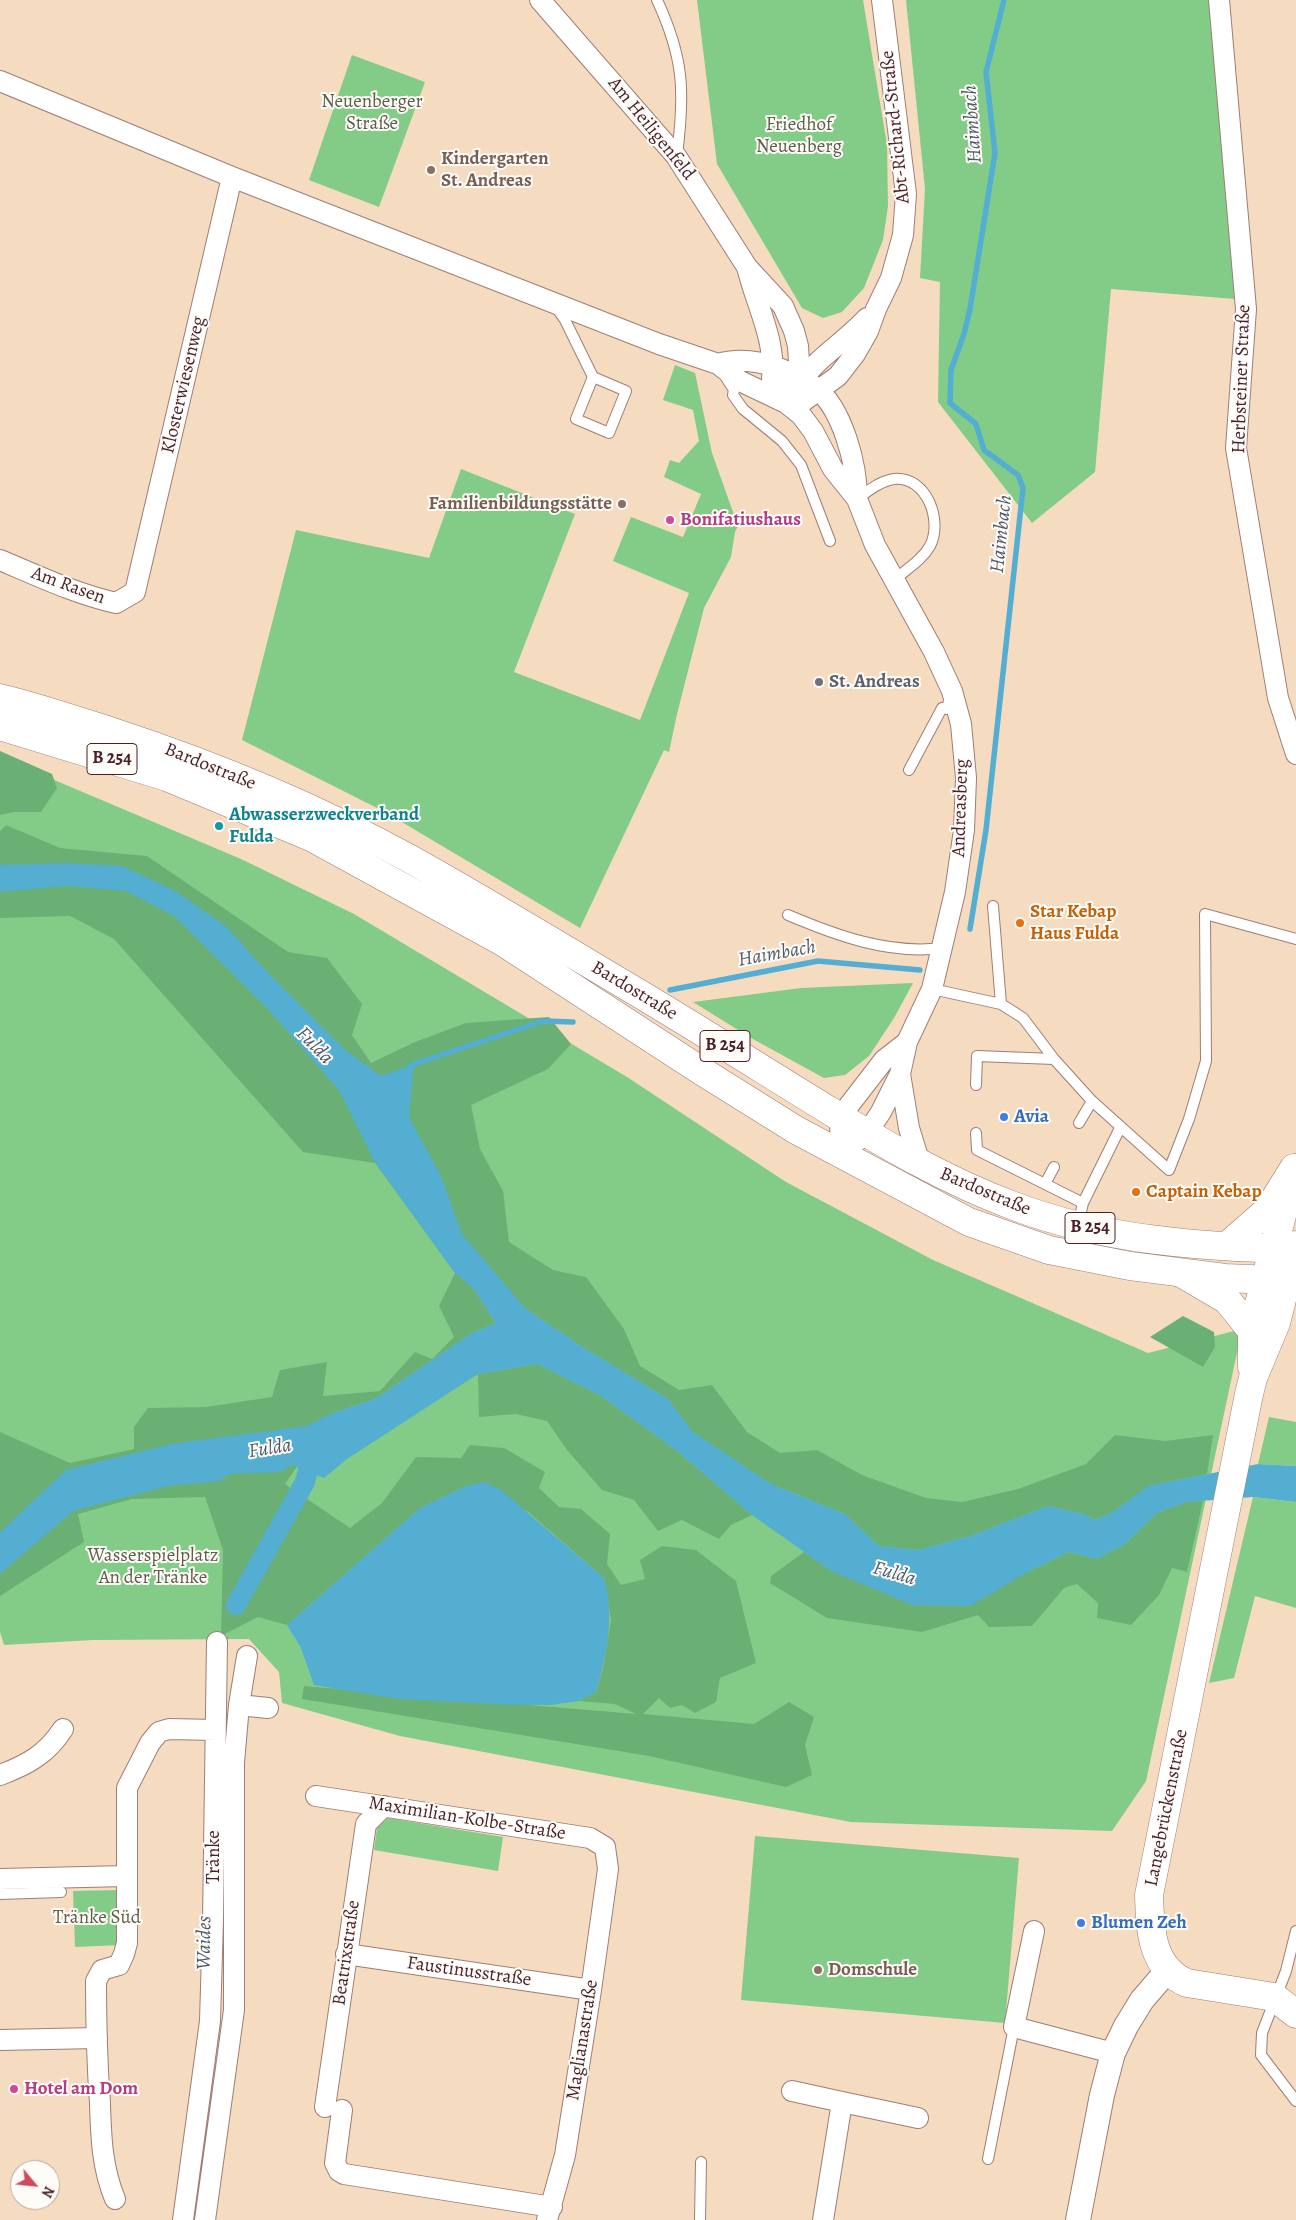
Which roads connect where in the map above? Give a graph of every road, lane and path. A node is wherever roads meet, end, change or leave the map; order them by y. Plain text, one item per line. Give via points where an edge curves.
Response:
1 (540, 0) edge
2 (657, 0) edge
3 (882, 0) edge
4 (1219, 0) edge
5 (0, 81) edge
6 (676, 156) junction
7 (232, 178) junction
8 (747, 267) junction
9 (552, 302) junction
10 (876, 310) junction
11 (718, 364) junction
12 (773, 366) junction
13 (799, 377) junction
14 (593, 378) junction
15 (819, 390) junction
16 (783, 402) junction
17 (857, 499) junction
18 (830, 541) dead end
19 (0, 560) edge
20 (894, 580) junction
21 (135, 592) joint
22 (952, 691) junction
23 (0, 698) edge
24 (0, 726) edge
25 (1296, 754) edge
26 (909, 770) dead end
27 (993, 906) dead end
28 (788, 915) dead end
29 (1296, 939) edge
30 (942, 948) junction
31 (932, 989) junction
32 (1001, 1004) junction
33 (907, 1042) junction
34 (1054, 1059) junction
35 (900, 1074) junction
36 (976, 1085) dead end
37 (1092, 1101) junction
38 (840, 1117) junction
39 (1079, 1123) dead end
40 (1120, 1128) junction
41 (867, 1133) junction
42 (976, 1133) dead end
43 (841, 1154) junction
44 (920, 1164) junction
45 (1295, 1164) edge
46 (1054, 1167) dead end
47 (1045, 1184) junction
48 (1080, 1214) junction
49 (1227, 1246) junction
50 (1290, 1248) edge
51 (1181, 1273) junction
52 (1282, 1281) edge
53 (1252, 1331) junction
54 (1251, 1386) junction
55 (218, 1642) dead end
56 (247, 1656) dead end
57 (239, 1705) junction
58 (268, 1708) dead end
59 (63, 1729) dead end
60 (215, 1730) junction
61 (0, 1775) edge
62 (316, 1796) dead end
63 (384, 1806) junction
64 (608, 1858) joint
65 (126, 1876) junction
66 (0, 1879) edge
67 (60, 1892) dead end
68 (0, 1894) edge
69 (1034, 1931) dead end
70 (1296, 1931) edge
71 (346, 1954) junction
72 (1167, 1971) junction
73 (591, 1990) junction
74 (1274, 1997) junction
75 (1296, 2014) edge
76 (1014, 2027) junction
77 (97, 2038) junction
78 (0, 2040) edge
79 (1113, 2053) junction
80 (792, 2091) dead end
81 (1296, 2101) edge
82 (842, 2102) junction
83 (918, 2118) dead end
84 (988, 2159) dead end
85 (700, 2162) dead end
86 (115, 2199) dead end
87 (549, 2213) edge
88 (183, 2220) edge
89 (205, 2220) edge
90 (700, 2220) edge
91 (823, 2220) edge
92 (1078, 2220) edge

1 - 6 street, Am Heiligenfeld
2 - 6 lane via 670,30 682,79
3 - 10 street, Abt-Richard-Straße via 906,194 903,235 891,278
4 - 25 street, Herbsteiner Straße via 1246,309 1236,448 1278,698
5 - 7 street
6 - 8 street, Am Heiligenfeld
7 - 9 street
7 - 21 street, Klosterwiesenweg
8 - 12 street, Am Heiligenfeld via 753,293 766,324
8 - 13 street, Am Heiligenfeld via 783,306 798,346
9 - 11 street
9 - 14 lane via 565,320
10 - 13 street, Abt-Richard-Straße
10 - 15 street, Abt-Richard-Straße via 855,354 838,376
11 - 12 street via 747,361
11 - 16 street via 740,381
11 - 18 lane via 743,409 782,441 801,465
12 - 13 street
12 - 16 street, Am Heiligenfeld
13 - 15 street, Andreasberg
13 - 16 street, Am Heiligenfeld
14 - 14 lane via 576,419 609,433 626,391
15 - 16 street, Abt-Richard-Straße
15 - 17 street, Andreasberg via 835,412 853,459
16 - 17 street, Andreasberg via 809,425 833,469
17 - 20 street, Andreasberg via 875,545
17 - 20 lane via 879,483 895,479 912,484 924,494 932,509 935,521 931,543 921,558
19 - 21 street, Am Rasen via 87,596 116,603
20 - 22 street, Andreasberg
22 - 26 lane via 947,709 942,708
22 - 30 street, Andreasberg via 961,724 966,778 962,839
23 - 38 main road, Bardostraße / B 254 via 176,752 328,817 412,860
24 - 43 main road, Bardostraße / B 254 via 167,777 311,836 503,942 700,1070
27 - 32 lane
28 - 30 lane via 826,931 877,945
29 - 40 lane via 1205,914 1206,1061 1189,1120 1169,1170
30 - 31 street, Andreasberg
31 - 32 lane
31 - 33 street, Andreasberg
32 - 34 lane via 1023,1018
33 - 35 street, Andreasberg
33 - 38 street, Andreasberg via 884,1060
34 - 36 lane via 977,1056
34 - 37 lane
35 - 41 street, Andreasberg
35 - 44 street, Andreasberg via 909,1128
37 - 39 lane
37 - 40 lane
38 - 41 main road, Bardostraße / B 254
38 - 43 street
40 - 48 lane
41 - 43 street, Andreasberg
41 - 44 main road, Bardostraße / B 254
42 - 47 lane via 977,1150
43 - 51 main road, Bardostraße / B 254 via 969,1222 1017,1240 1080,1257
44 - 48 main road, Bardostraße / B 254 via 1014,1206
45 - 49 main road via 1268,1210
45 - 50 main road
46 - 47 lane
47 - 48 lane
48 - 49 main road, Bardostraße / B 254 via 1154,1240
49 - 50 main road, Bardostraße / B 254
50 - 52 main road
51 - 52 main road, Bardostraße / B 254
51 - 53 main road via 1227,1300
52 - 53 main road, Langebrückenstraße
52 - 54 main road, Langebrückenstraße via 1276,1323
53 - 54 main road, Langebrückenstraße
54 - 72 main road, Langebrückenstraße via 1150,1895 1157,1953
55 - 60 street, Tränke
56 - 57 street, Tränke
57 - 58 street
57 - 89 street, Tränke via 234,1763 234,2010
59 - 61 street via 42,1755
60 - 65 street via 168,1729 160,1732 150,1743 127,1788
60 - 88 street, Tränke via 210,2021
62 - 63 street, Maximilian-Kolbe-Straße
63 - 64 street, Maximilian-Kolbe-Straße via 590,1838 605,1847
63 - 71 street, Beatrixstraße via 366,1824
64 - 73 street, Maglianastraße
65 - 66 street
65 - 77 street via 127,1943 119,1965 102,1970 96,1981
67 - 68 lane
69 - 76 street
70 - 74 lane via 1286,1971
71 - 73 street, Faustinusstraße
71 - 87 street, Beatrixstraße via 333,2109 336,2168 344,2174
72 - 74 main road via 1187,1983
72 - 79 street via 1142,2000
73 - 87 street, Maglianastraße via 565,2156
74 - 75 main road
74 - 81 lane via 1262,2033 1261,2055
76 - 79 street
76 - 84 lane
77 - 78 street
77 - 86 street via 103,2157 106,2178
79 - 92 street
80 - 82 street
82 - 83 street
82 - 91 street
85 - 90 lane

